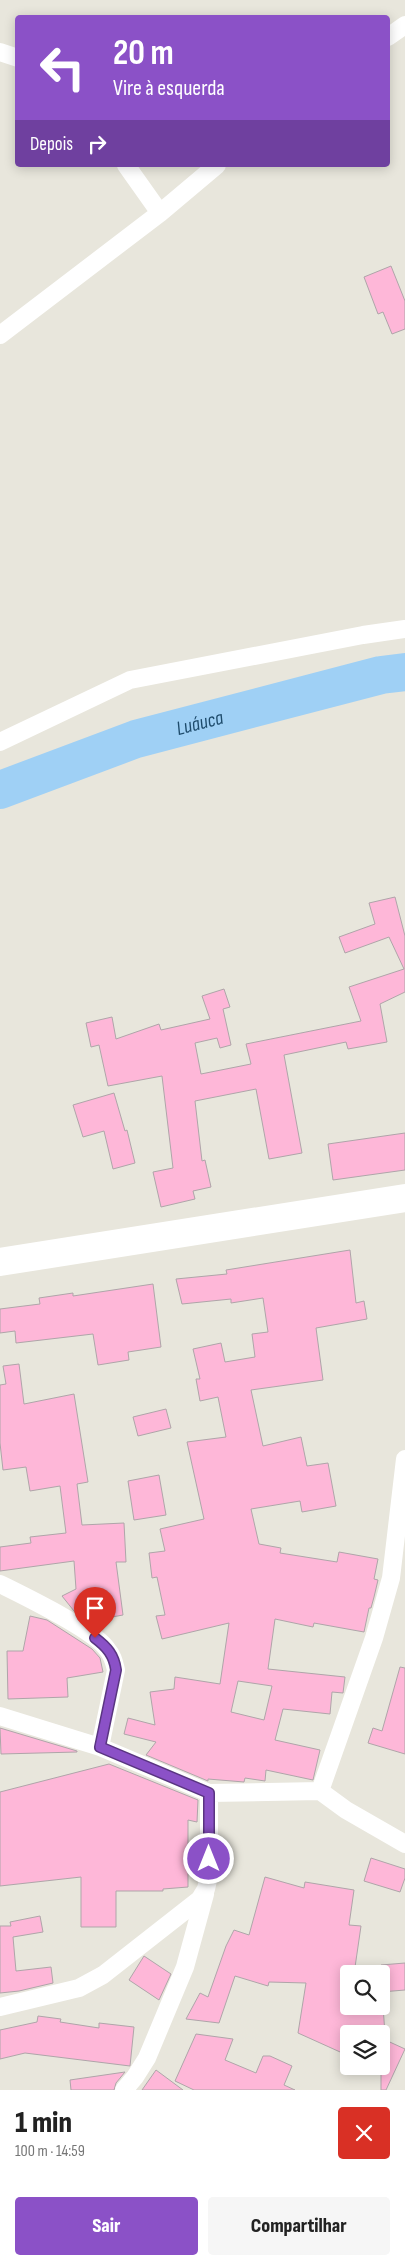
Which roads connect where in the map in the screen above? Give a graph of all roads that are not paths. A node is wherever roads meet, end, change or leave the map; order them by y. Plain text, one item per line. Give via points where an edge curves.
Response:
1 (405, 25) edge
2 (390, 36) edge
3 (0, 52) edge
4 (15, 57) edge
5 (127, 167) edge
6 (215, 167) edge
7 (160, 213) junction
8 (0, 336) edge
9 (405, 629) edge
10 (0, 742) edge
11 (405, 1198) edge
12 (0, 1262) edge
13 (405, 1459) edge
14 (0, 1584) edge
15 (0, 1716) edge
16 (100, 1747) junction
17 (320, 1791) junction
18 (209, 1793) junction
19 (405, 1844) edge
20 (206, 1889) junction
21 (0, 2007) edge
22 (124, 2090) edge

1 - 2 street
3 - 4 street
5 - 7 street
6 - 7 street
7 - 8 street
9 - 10 street via 363,634 130,680
11 - 12 main road
13 - 17 street via 391,1578 374,1638
14 - 16 street via 83,1629 106,1647 114,1660 116,1670
15 - 16 street
16 - 18 street
17 - 18 street
17 - 19 street
18 - 20 street via 209,1876
20 - 21 street via 200,1899 103,1975 79,1988
20 - 22 street via 185,1967 147,2058

